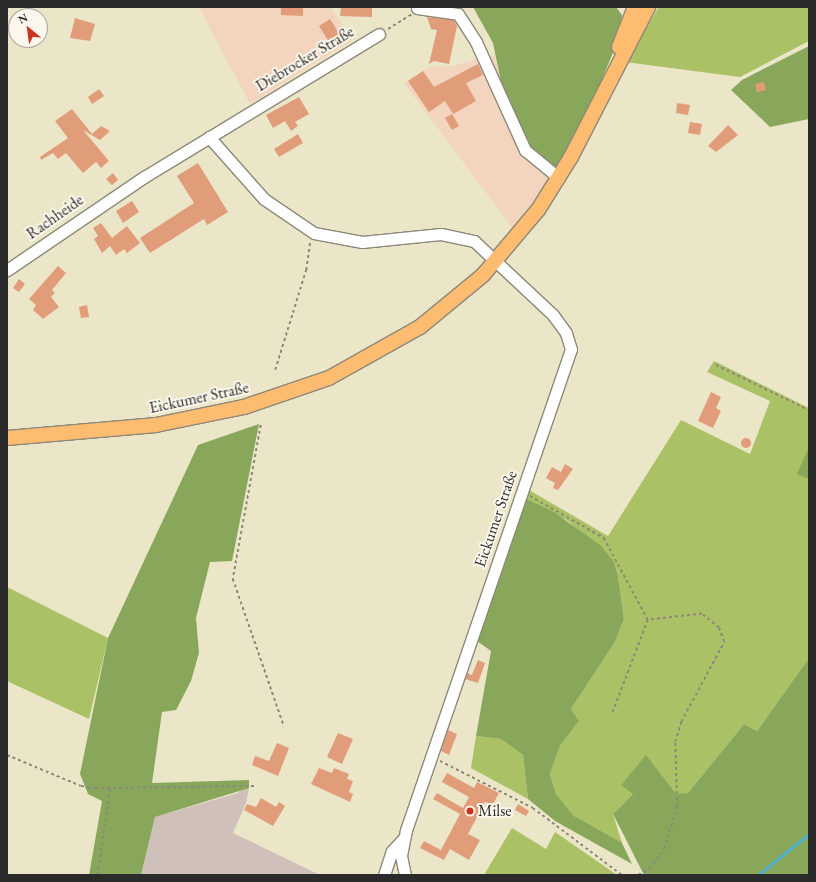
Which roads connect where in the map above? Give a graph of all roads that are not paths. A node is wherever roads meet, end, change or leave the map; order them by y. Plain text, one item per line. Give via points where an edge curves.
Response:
1 (622, 7) edge
2 (635, 7) edge
3 (648, 7) edge
4 (417, 8) road end
5 (628, 24) junction
6 (379, 34) road end
7 (595, 111) junction
8 (212, 140) junction
9 (559, 178) junction
10 (102, 204) joint
11 (496, 261) junction
12 (7, 270) edge
13 (7, 438) edge
14 (404, 838) junction
15 (384, 875) edge
16 (405, 875) edge

1 - 5 main road
2 - 5 main road
3 - 7 main road
4 - 9 street via 458,14 476,42 525,150
5 - 7 main road
6 - 8 street, Diebrocker Straße
7 - 9 main road
8 - 10 street, Diebrocker Straße
8 - 11 street via 270,204 316,233 374,242 424,235 456,235 474,241
9 - 11 main road
10 - 12 street, Rachheide
11 - 13 main road, Eickumer Straße via 444,310 394,344 329,378 287,394 156,425
11 - 14 street, Eickumer Straße via 561,324 571,349
14 - 15 street via 392,851
14 - 16 street via 401,856

